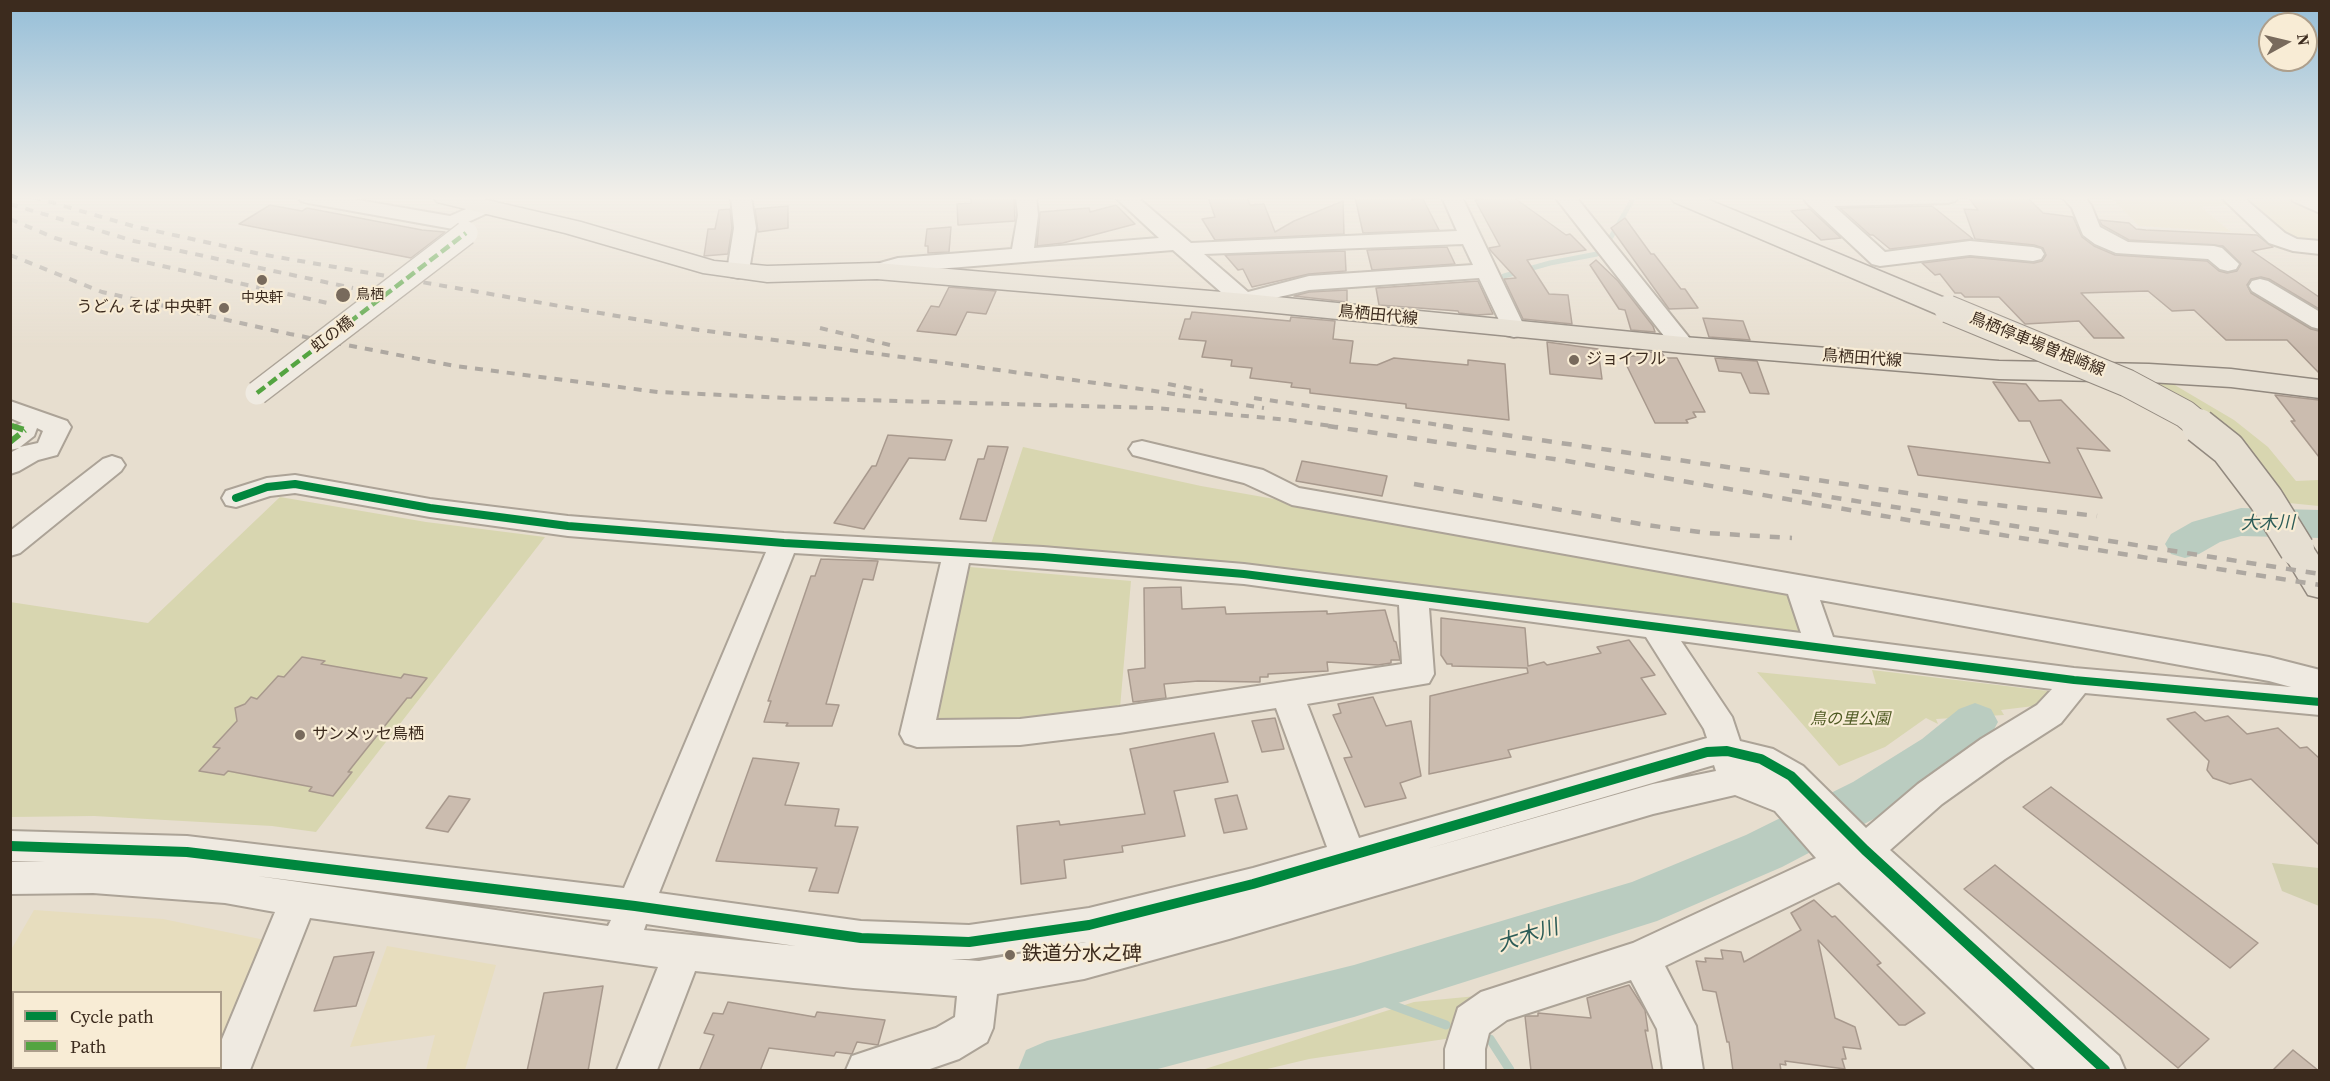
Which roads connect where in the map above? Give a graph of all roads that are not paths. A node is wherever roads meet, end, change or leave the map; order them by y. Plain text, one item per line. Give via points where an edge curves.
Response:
1 (447, 247) edge
2 (642, 247) edge
3 (742, 247) edge
4 (1023, 247) edge
5 (1172, 247) edge
6 (1180, 247) edge
7 (1190, 247) edge
8 (1216, 247) edge
9 (1476, 247) edge
10 (1605, 247) edge
11 (1802, 247) edge
12 (1867, 247) edge
13 (2123, 247) edge
14 (2033, 254) dead end
15 (1022, 256) junction
16 (2228, 264) dead end
17 (738, 271) junction
18 (877, 271) junction
19 (1487, 271) junction
20 (2260, 286) dead end
21 (1246, 302) junction
22 (2319, 322) edge
23 (1514, 330) junction
24 (1683, 345) junction
25 (2319, 389) edge
26 (257, 393) dead end
27 (10, 409) edge
28 (10, 425) edge
29 (10, 442) edge
30 (1142, 448) dead end
31 (10, 465) edge
32 (112, 465) dead end
33 (236, 498) dead end
34 (784, 543) junction
35 (10, 546) edge
36 (2308, 550) edge
37 (957, 553) junction
38 (1800, 586) junction
39 (2319, 586) edge
40 (1413, 595) junction
41 (1656, 628) junction
42 (1821, 648) junction
43 (2074, 680) junction
44 (2319, 682) edge
45 (1287, 694) junction
46 (2319, 702) edge
47 (1731, 766) junction
48 (10, 846) edge
49 (1854, 856) junction
50 (1353, 870) junction
51 (10, 878) edge
52 (299, 900) junction
53 (635, 906) junction
54 (619, 945) junction
55 (683, 952) junction
56 (1640, 959) junction
57 (979, 979) junction
58 (231, 1071) edge
59 (637, 1071) edge
60 (866, 1071) edge
61 (1466, 1071) edge
62 (1683, 1071) edge
63 (2066, 1071) edge
64 (2105, 1071) edge

1 - 26 street, 虹の橋, bridge
2 - 17 main road, 鳥栖田代線 via 712,268
3 - 17 street
4 - 15 street
5 - 15 street
6 - 21 street
7 - 8 street
9 - 19 street
10 - 24 street
11 - 36 main road, 鳥栖停車場曽根崎線, bridge via 2127,383 2185,414 2228,449
12 - 14 street via 1880,259 1970,248
13 - 16 street via 2214,253
15 - 18 street via 898,265
17 - 18 main road, 鳥栖田代線
18 - 21 main road, 鳥栖田代線
19 - 21 street via 1309,283 1258,295
19 - 23 street
20 - 22 street
21 - 23 main road, 鳥栖田代線
23 - 24 main road, 鳥栖田代線
24 - 25 main road, 鳥栖田代線 via 1999,370 2231,378
27 - 31 street via 58,427 48,449 30,453
28 - 29 street via 25,430
30 - 38 street via 1253,476 1292,496
32 - 35 street
33 - 34 street via 267,487 295,484 430,508 568,526
34 - 37 street
34 - 53 street
36 - 39 main road, 鳥栖停車場曽根崎線
37 - 40 street via 1244,574
37 - 45 street via 917,734 1020,732
38 - 42 street
38 - 44 street via 2269,669
40 - 41 street
40 - 45 street via 1418,674
41 - 42 street
41 - 47 street via 1720,726
42 - 43 street
43 - 46 street
43 - 49 street via 2070,692 2049,714 1930,794
45 - 50 street
47 - 49 street via 1760,789 1797,796
47 - 50 street via 1653,799
48 - 53 street via 187,852
49 - 56 street
49 - 63 street
49 - 64 street
50 - 53 street via 1253,884 1089,925 969,942 861,938
50 - 57 street via 1229,922 1084,960
51 - 52 street via 126,879 225,887
52 - 54 street
52 - 58 street
53 - 54 street
54 - 55 street
55 - 57 street
55 - 59 street
56 - 61 street via 1495,1005 1472,1022 1465,1049
56 - 62 street via 1676,1026
57 - 60 street via 973,1028 945,1045

